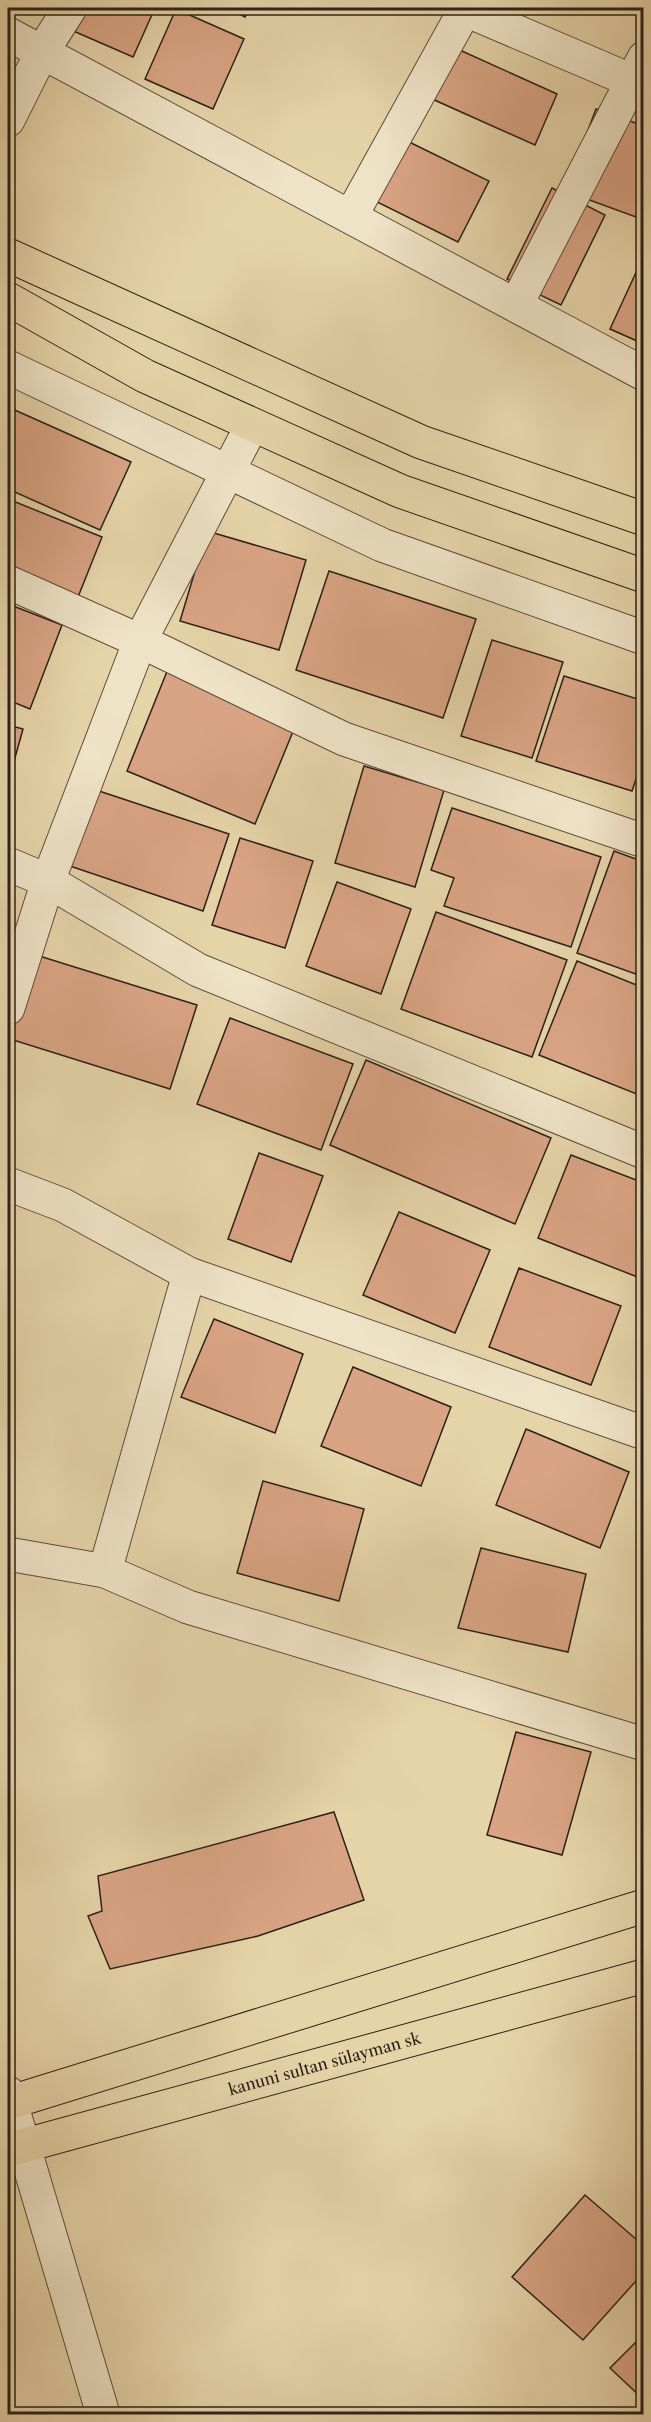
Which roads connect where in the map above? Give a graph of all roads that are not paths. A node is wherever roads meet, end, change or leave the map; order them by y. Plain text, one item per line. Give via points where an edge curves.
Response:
1 (70, 8) edge
2 (464, 8) edge
3 (8, 34) edge
4 (42, 52) junction
5 (640, 75) edge
6 (8, 120) edge
7 (351, 216) junction
8 (8, 255) edge
9 (8, 299) edge
10 (516, 305) junction
11 (8, 367) edge
12 (644, 374) edge
13 (252, 425) junction
14 (227, 471) junction
15 (644, 519) edge
16 (644, 576) edge
17 (8, 582) edge
18 (644, 638) edge
19 (140, 640) junction
20 (644, 840) edge
21 (8, 864) edge
22 (48, 881) junction
23 (8, 1008) edge
24 (644, 1152) edge
25 (8, 1184) edge
26 (189, 1274) junction
27 (644, 1433) edge
28 (8, 1554) edge
29 (105, 1571) junction
30 (644, 1744) edge
31 (644, 1905) edge
32 (644, 1976) edge
33 (8, 2100) edge
34 (15, 2148) edge
35 (103, 2415) edge

1 - 4 street
2 - 5 street
2 - 7 street
3 - 4 street
4 - 6 street
4 - 7 street
5 - 10 street
7 - 10 street
8 - 15 main road via 421,442
9 - 13 main road via 145,376
10 - 12 street
11 - 14 street
13 - 14 street
13 - 16 main road via 400,491
14 - 18 street via 382,545
14 - 19 street
17 - 19 street
19 - 20 street via 344,739
19 - 22 street
21 - 22 street
22 - 23 street
22 - 24 street via 198,970
25 - 26 street via 63,1205
26 - 27 street
26 - 29 street
28 - 29 street
29 - 30 street via 188,1607
31 - 33 main road
32 - 34 main road, kanuni sultan sülayman sk
33 - 34 street
34 - 35 street

